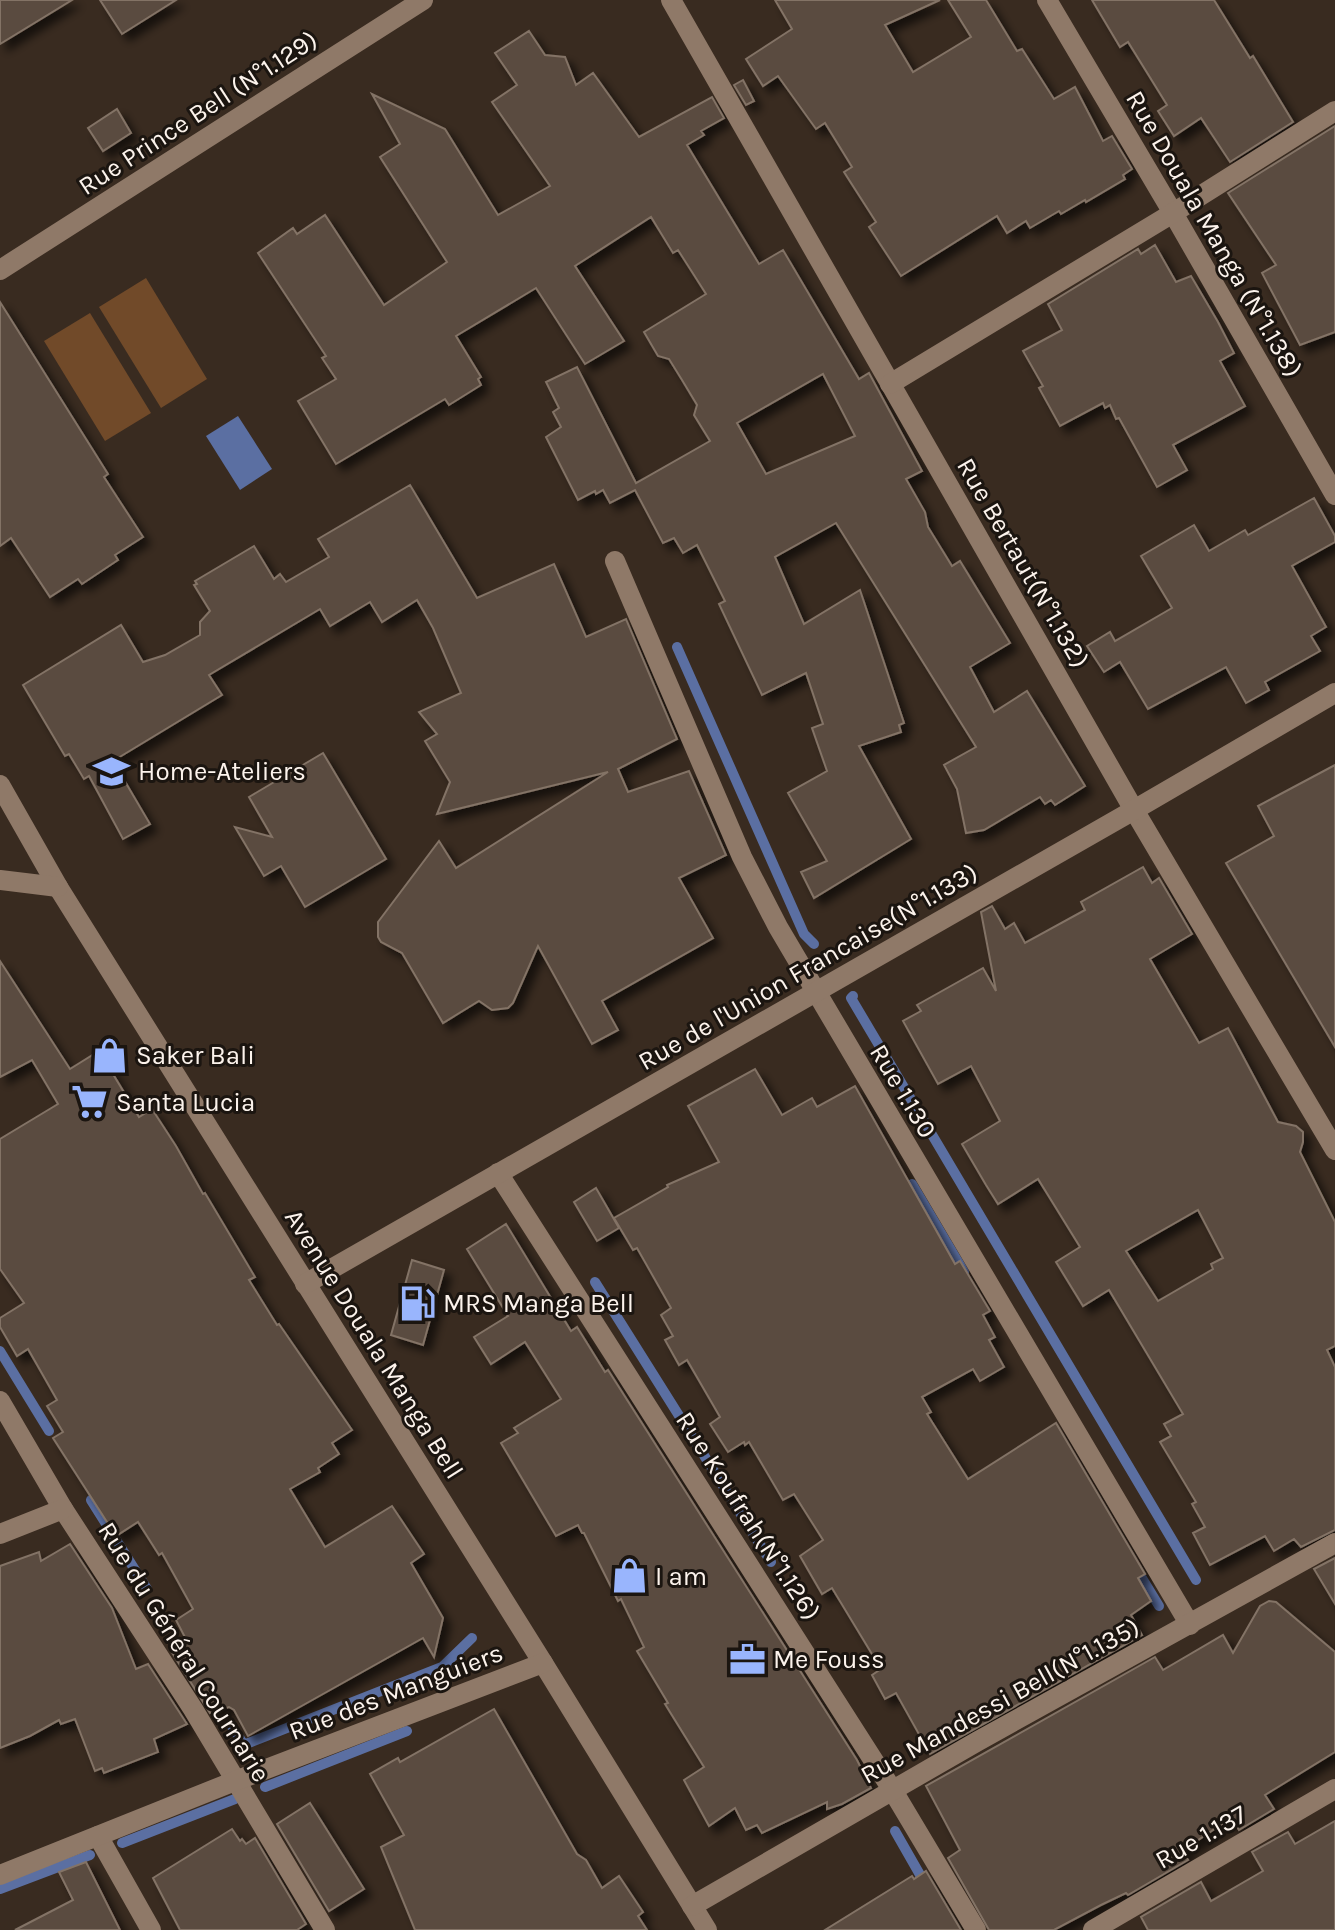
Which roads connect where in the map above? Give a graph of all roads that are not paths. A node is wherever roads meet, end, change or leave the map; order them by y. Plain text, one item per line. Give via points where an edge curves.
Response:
1 (423, 0) edge
2 (671, 0) edge
3 (1047, 0) edge
4 (1335, 111) edge
5 (1173, 213) junction
6 (0, 270) edge
7 (890, 384) junction
8 (1335, 495) edge
9 (615, 561) dead end
10 (1335, 693) edge
11 (0, 785) edge
12 (1134, 810) junction
13 (0, 880) edge
14 (58, 887) junction
15 (815, 993) junction
16 (1335, 1150) edge
17 (498, 1173) junction
18 (305, 1284) junction
19 (0, 1401) edge
20 (63, 1509) junction
21 (0, 1534) edge
22 (1335, 1543) edge
23 (1190, 1625) junction
24 (543, 1663) junction
25 (235, 1781) junction
26 (1335, 1789) edge
27 (893, 1791) junction
28 (98, 1836) junction
29 (0, 1875) edge
30 (692, 1906) junction
31 (151, 1930) edge
32 (325, 1930) edge
33 (707, 1930) edge
34 (976, 1930) edge
35 (1093, 1930) edge

1 - 6 street, Rue Prince Bell (N°1.129)
2 - 7 street, Rue Bertaut(N°1.132)
3 - 5 street, Rue Douala Manga (N°1.138)
4 - 5 street
5 - 7 street
5 - 8 street, Rue Douala Manga (N°1.138)
7 - 12 street, Rue Bertaut(N°1.132)
9 - 15 street, Rue 1.130 via 742,857
10 - 12 street, Rue de l'Union Francaise(N°1.133)
11 - 14 street, Avenue Douala Manga Bell
12 - 15 street, Rue de l'Union Francaise(N°1.133)
12 - 16 street, Rue Bertaut(N°1.132)
13 - 14 street
14 - 18 street, Avenue Douala Manga Bell
15 - 17 street, Rue de l'Union Francaise(N°1.133)
15 - 23 street, Rue 1.130
17 - 18 street, Rue de l'Union Francaise(N°1.133)
17 - 27 street, Rue Koufrah(N°1.126)
18 - 24 street, Avenue Douala Manga Bell
19 - 20 street, Rue du Général Cournarie
20 - 21 street
20 - 25 street, Rue du Général Cournarie
22 - 23 street, Rue Mandessi Bell(N°1.135)
23 - 27 street, Rue Mandessi Bell(N°1.135)
24 - 25 street, Rue des Manguiers
24 - 30 street, Avenue Douala Manga Bell
25 - 28 street, Rue des Manguiers
25 - 32 street, Rue du Général Cournarie
26 - 35 street, Rue 1.137
27 - 30 street, Rue Mandessi Bell(N°1.135)
27 - 34 street, Rue Koufrah(N°1.126)
28 - 29 street, Rue des Manguiers
28 - 31 street
30 - 33 street, Avenue Douala Manga Bell

